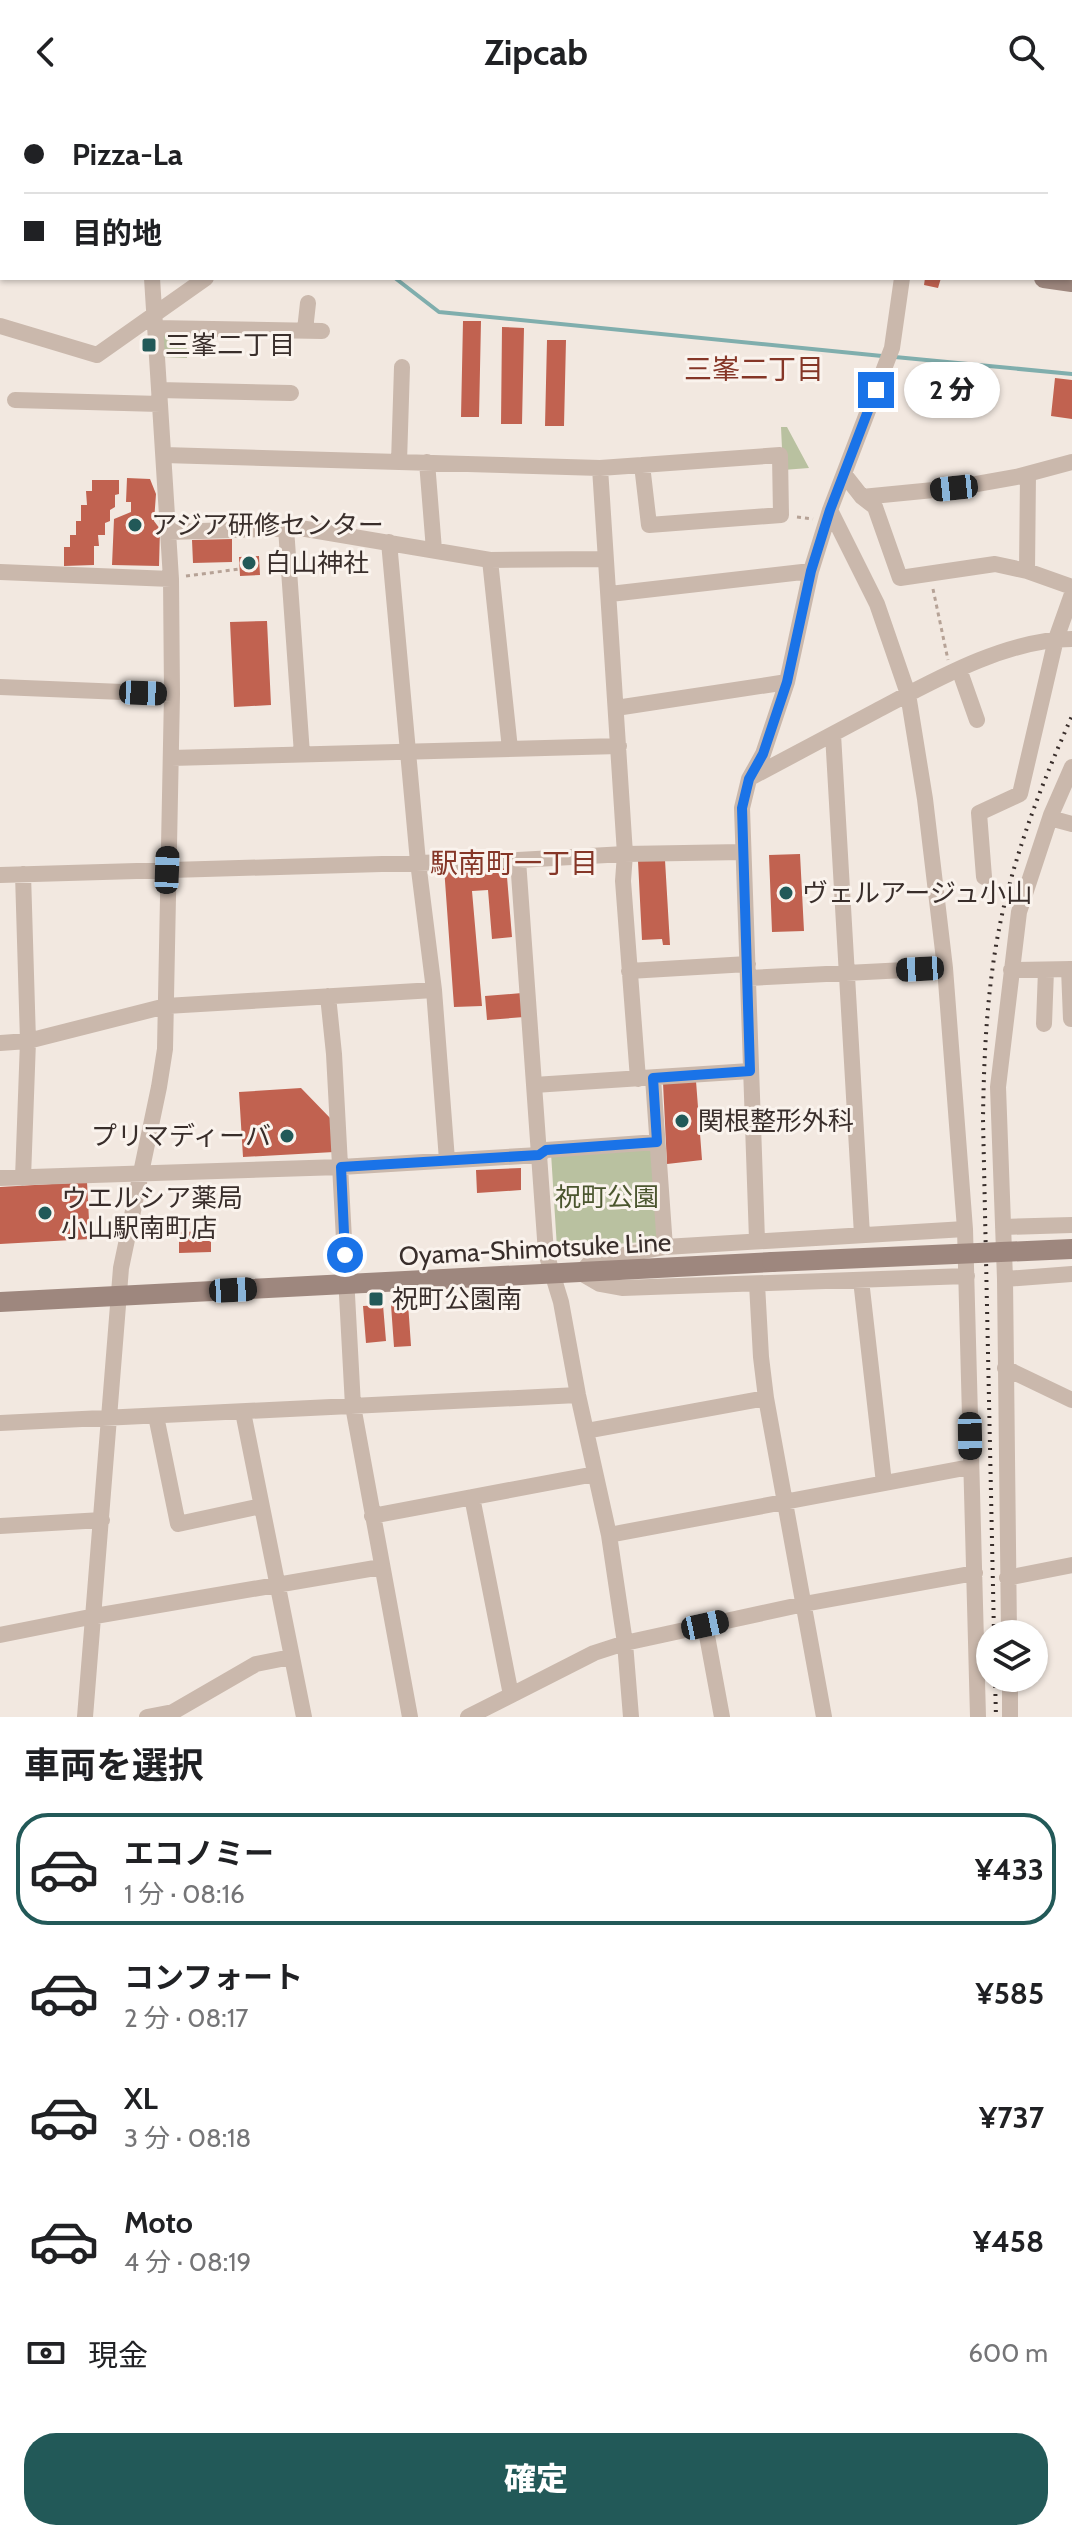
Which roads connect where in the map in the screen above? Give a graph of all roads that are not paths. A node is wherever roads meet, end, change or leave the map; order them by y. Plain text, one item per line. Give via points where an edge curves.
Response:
1 (152, 280) edge
2 (201, 280) edge
3 (902, 280) edge
4 (308, 303) dead end
5 (154, 322) junction
6 (0, 326) edge
7 (402, 367) dead end
8 (291, 393) dead end
9 (160, 397) junction
10 (15, 400) dead end
11 (164, 455) junction
12 (399, 462) junction
13 (427, 462) junction
14 (1072, 462) edge
15 (642, 465) junction
16 (600, 468) junction
17 (844, 474) junction
18 (1028, 474) junction
19 (862, 497) junction
20 (828, 515) junction
21 (286, 528) junction
22 (169, 532) junction
23 (389, 542) junction
24 (434, 550) junction
25 (605, 559) junction
26 (490, 560) junction
27 (811, 571) junction
28 (1027, 571) junction
29 (0, 572) edge
30 (171, 579) junction
31 (1072, 587) edge
32 (610, 594) junction
33 (1072, 594) edge
34 (1064, 639) edge
35 (955, 672) junction
36 (787, 682) junction
37 (0, 687) edge
38 (172, 694) junction
39 (908, 694) junction
40 (616, 708) junction
41 (977, 720) dead end
42 (833, 734) junction
43 (619, 746) junction
44 (510, 749) junction
45 (409, 751) junction
46 (302, 754) junction
47 (171, 758) junction
48 (1072, 767) edge
49 (749, 779) junction
50 (1050, 818) junction
51 (1072, 824) edge
52 (743, 852) junction
53 (625, 854) junction
54 (518, 860) junction
55 (418, 862) junction
56 (167, 870) junction
57 (23, 874) junction
58 (0, 875) edge
59 (984, 877) dead end
60 (945, 968) junction
61 (1071, 969) edge
62 (1011, 970) junction
63 (1046, 970) junction
64 (629, 971) junction
65 (748, 971) junction
66 (847, 974) junction
67 (434, 990) junction
68 (328, 996) junction
69 (166, 1006) junction
70 (1071, 1019) edge
71 (1044, 1024) dead end
72 (28, 1041) junction
73 (0, 1043) edge
74 (750, 1071) junction
75 (645, 1078) junction
76 (534, 1085) junction
77 (657, 1142) junction
78 (539, 1155) junction
79 (447, 1160) junction
80 (341, 1167) junction
81 (139, 1175) junction
82 (0, 1178) edge
83 (23, 1178) junction
84 (1072, 1225) edge
85 (1003, 1227) junction
86 (965, 1229) junction
87 (862, 1235) junction
88 (757, 1240) junction
89 (665, 1247) junction
90 (1072, 1249) edge
91 (581, 1273) junction
92 (1072, 1274) edge
93 (553, 1275) junction
94 (967, 1276) junction
95 (1005, 1279) junction
96 (861, 1280) junction
97 (757, 1284) junction
98 (347, 1285) junction
99 (118, 1296) junction
100 (0, 1302) edge
101 (1005, 1368) junction
102 (578, 1395) junction
103 (766, 1398) junction
104 (1072, 1400) edge
105 (353, 1406) junction
106 (243, 1412) junction
107 (156, 1416) junction
108 (109, 1419) junction
109 (0, 1423) edge
110 (586, 1431) junction
111 (970, 1467) junction
112 (595, 1474) junction
113 (884, 1483) junction
114 (472, 1497) junction
115 (785, 1501) junction
116 (261, 1506) junction
117 (372, 1516) junction
118 (102, 1520) junction
119 (0, 1526) edge
120 (609, 1535) junction
121 (1072, 1565) edge
122 (381, 1567) junction
123 (975, 1573) junction
124 (1007, 1578) junction
125 (276, 1585) junction
126 (804, 1604) junction
127 (95, 1616) junction
128 (1008, 1620) edge
129 (705, 1625) junction
130 (0, 1635) edge
131 (625, 1643) junction
132 (291, 1657) junction
133 (1010, 1692) edge
134 (511, 1695) junction
135 (85, 1717) edge
136 (147, 1717) edge
137 (304, 1717) edge
138 (410, 1717) edge
139 (468, 1717) edge
140 (631, 1717) edge
141 (722, 1717) edge
142 (824, 1717) edge
143 (978, 1717) edge
144 (1010, 1717) edge

1 - 5 street
2 - 5 street
3 - 17 street via 890,355
4 - 5 street via 314,331
5 - 6 street via 97,355
5 - 9 street
7 - 12 street
8 - 9 street
9 - 10 street
9 - 11 street
11 - 12 street
11 - 22 street
12 - 13 street
13 - 16 street
13 - 24 street
14 - 18 street
15 - 15 street via 780,455 781,515 649,525
15 - 16 street
16 - 25 street
17 - 19 street
17 - 20 street
18 - 19 street
18 - 28 street
19 - 28 street via 875,507 900,578 995,564
20 - 27 street
20 - 39 street via 877,604
21 - 22 street
21 - 23 street
21 - 46 street
22 - 30 street
23 - 24 street
23 - 45 street
24 - 26 street
25 - 26 street
25 - 32 street
26 - 44 street
27 - 32 street
27 - 36 street
28 - 31 street
29 - 30 street
30 - 38 street
32 - 40 street
33 - 34 street
34 - 35 street via 1023,646
34 - 59 street via 1020,794 979,813
35 - 39 street
35 - 41 street
36 - 40 street
36 - 49 street
37 - 38 street
38 - 47 street
39 - 42 street
39 - 60 street
40 - 43 street
42 - 49 street
42 - 66 street
43 - 44 street
43 - 53 street
44 - 45 street
45 - 46 street
45 - 55 street
46 - 47 street
47 - 56 street
48 - 50 street
49 - 52 street via 742,808
50 - 51 street
50 - 62 street via 1019,912
52 - 53 street
52 - 65 street
53 - 54 street
53 - 64 street
54 - 55 street
54 - 76 street
55 - 56 street
55 - 67 street
56 - 57 street
56 - 69 street
57 - 58 street
57 - 72 street
60 - 66 street
60 - 86 street
61 - 63 street
61 - 70 street
62 - 63 street
62 - 85 street via 998,1087
63 - 71 street
64 - 65 street
64 - 75 street
65 - 66 street
65 - 74 street
66 - 87 street
67 - 68 street
67 - 79 street
68 - 69 street
68 - 80 street
69 - 72 street
69 - 81 street via 159,1087
72 - 73 street
72 - 83 street
74 - 75 street
74 - 88 street
75 - 76 street
75 - 77 street
76 - 78 street
77 - 78 street via 546,1150
77 - 89 street
78 - 79 street
78 - 93 street via 546,1253
79 - 80 street
80 - 81 street
80 - 98 street
81 - 83 street
81 - 99 street
82 - 83 street
84 - 85 street
85 - 95 street
86 - 87 street
86 - 94 street
87 - 88 street
88 - 89 street
89 - 91 street via 591,1261
90 - 91 main road, Oyama-Shimotsuke Line, bridge
91 - 93 main road, Oyama-Shimotsuke Line
91 - 97 street via 622,1288
92 - 95 street
93 - 98 main road, Oyama-Shimotsuke Line
93 - 102 street
94 - 96 street
94 - 111 street
95 - 101 street
96 - 97 street
96 - 113 street
97 - 103 street
98 - 99 main road, Oyama-Shimotsuke Line
98 - 105 street
99 - 100 main road, Oyama-Shimotsuke Line
99 - 108 street
101 - 104 street
101 - 124 street
102 - 105 street
102 - 110 street
103 - 110 street
103 - 115 street
105 - 106 street
105 - 117 street
106 - 107 street
106 - 116 street
107 - 108 street
107 - 116 street via 178,1524
108 - 109 street
108 - 118 street
110 - 112 street
111 - 113 street
111 - 123 street
112 - 114 street
112 - 120 street
113 - 115 street
114 - 117 street
114 - 134 street
115 - 120 street
115 - 126 street
116 - 125 street
117 - 122 street
118 - 119 street
118 - 127 street
120 - 131 street
121 - 124 street
122 - 125 street
122 - 138 street
123 - 126 street
123 - 143 street
124 - 128 street
125 - 127 street
125 - 132 street
126 - 129 street
126 - 142 street
127 - 130 street
127 - 135 street
129 - 131 street
129 - 141 street
131 - 134 street
131 - 140 street
132 - 136 street via 256,1664 173,1712
132 - 137 street
133 - 144 street
134 - 139 street

